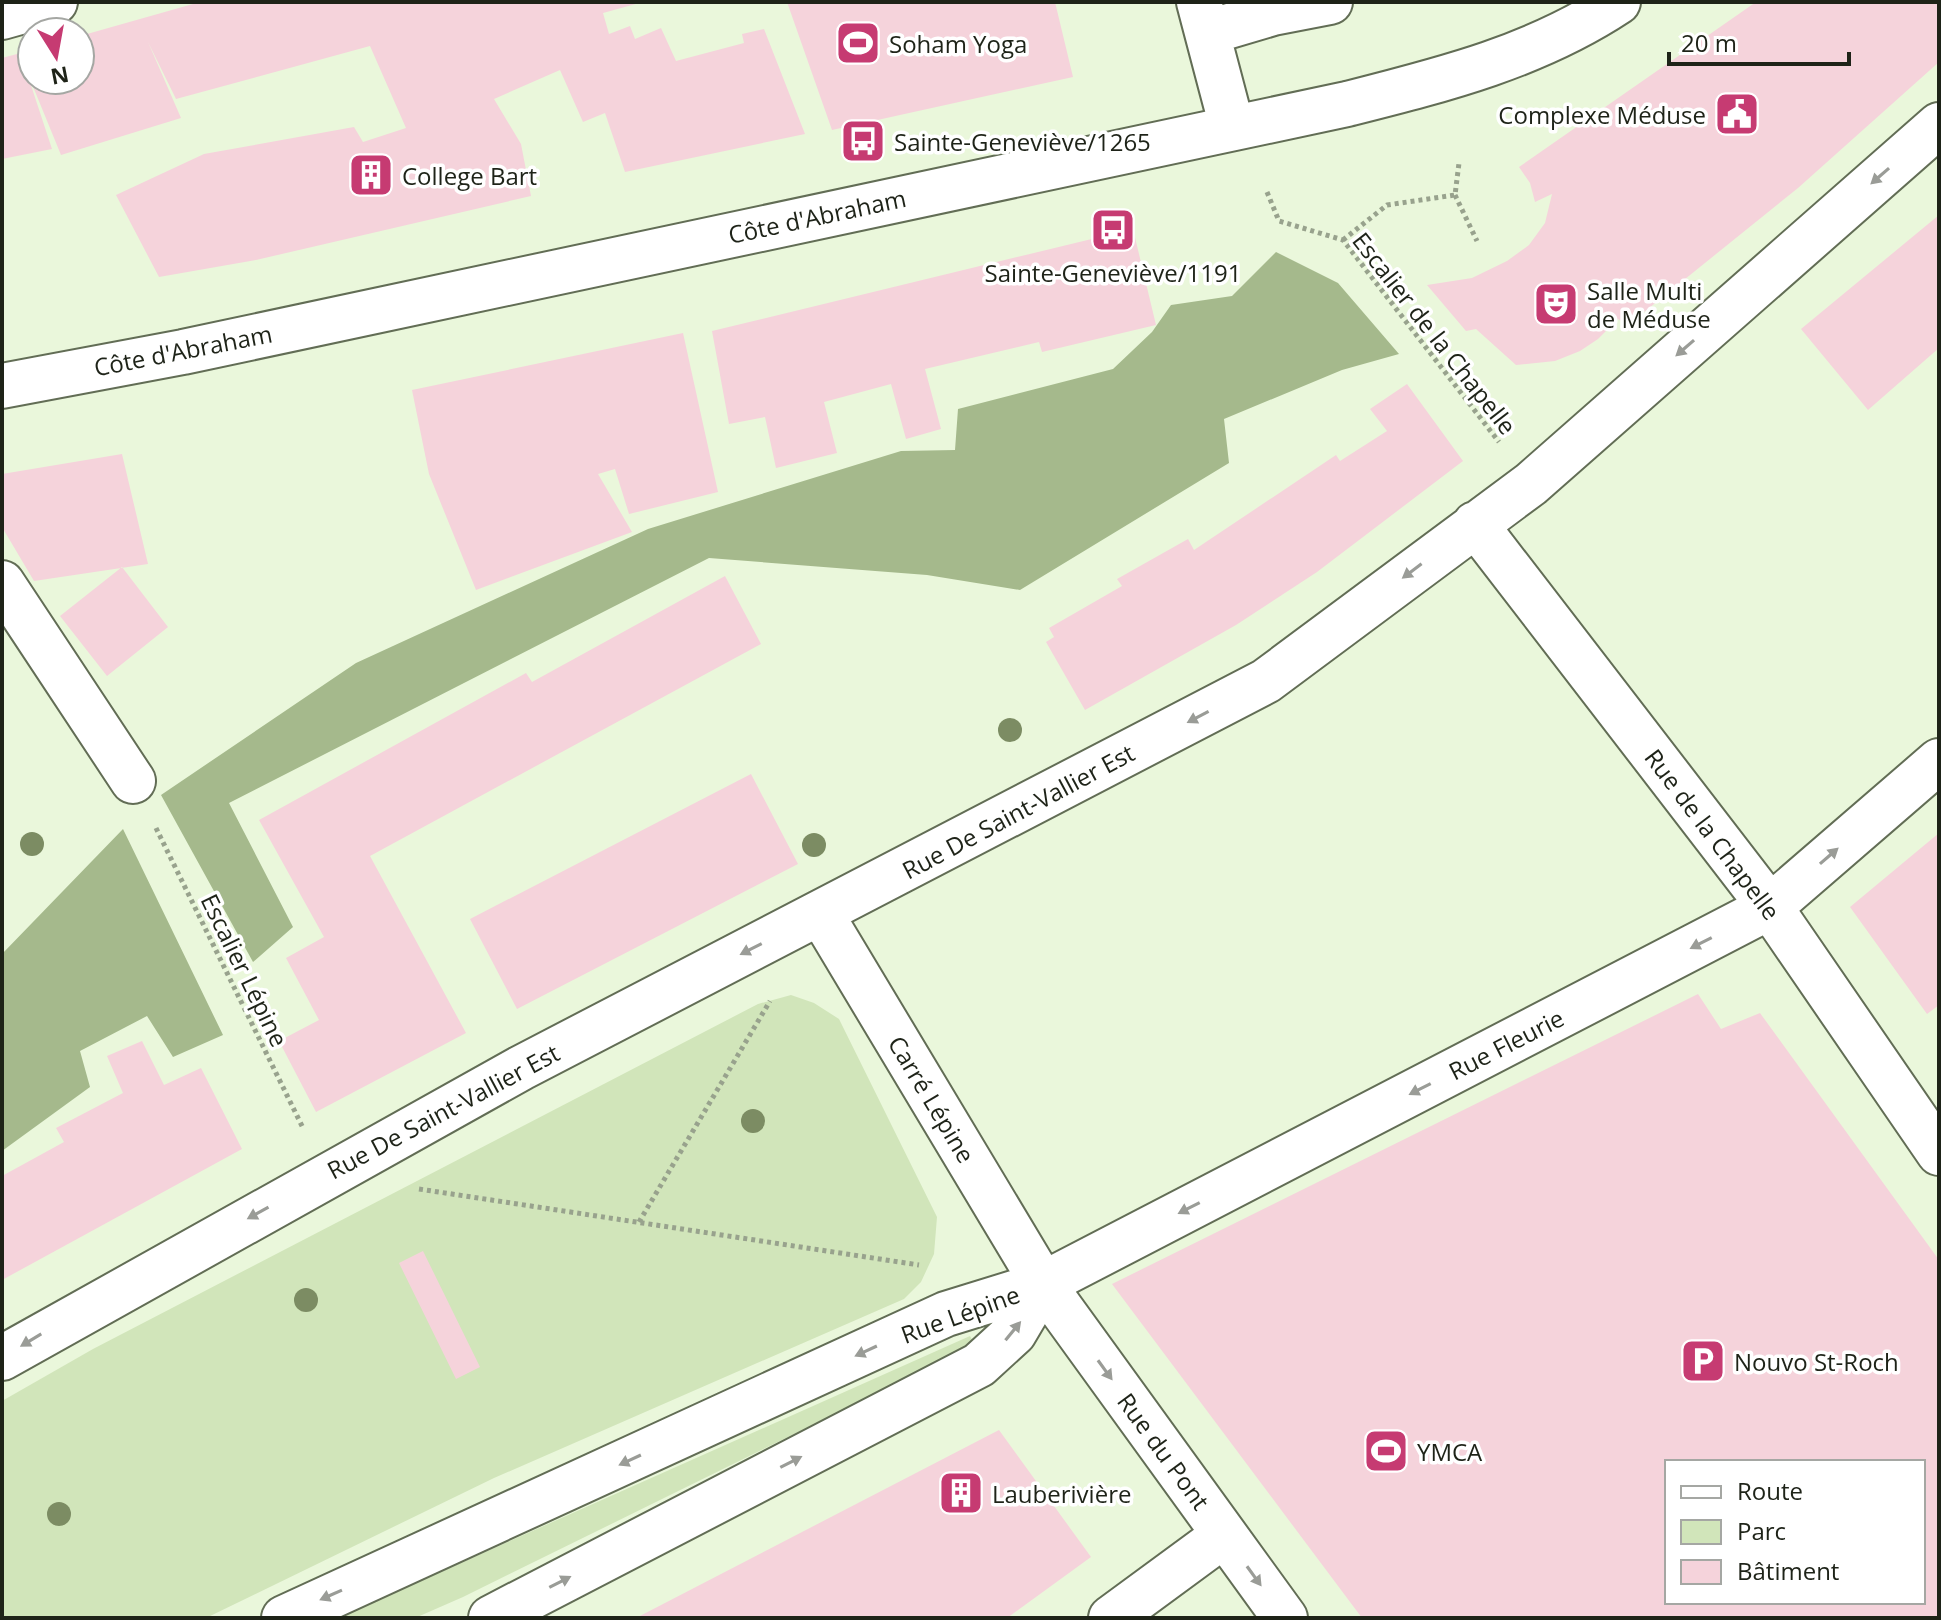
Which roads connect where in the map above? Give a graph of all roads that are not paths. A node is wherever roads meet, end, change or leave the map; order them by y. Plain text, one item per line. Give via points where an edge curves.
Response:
1 (55, 2) edge
2 (1330, 2) edge
3 (1618, 2) edge
4 (2, 17) edge
5 (1204, 17) edge
6 (1939, 125) edge
7 (1232, 127) junction
8 (2, 386) edge
9 (1475, 524) junction
10 (2, 583) edge
11 (1939, 761) edge
12 (133, 781) road end
13 (1770, 907) junction
14 (821, 914) junction
15 (1939, 1153) edge
16 (1043, 1284) junction
17 (2, 1358) edge
18 (1224, 1535) junction
19 (284, 1618) edge
20 (491, 1618) edge
21 (1111, 1618) edge
22 (1285, 1618) edge

1 - 4 street
2 - 5 street via 1273,13
3 - 7 street, Côte d'Abraham via 1548,41 1483,68
5 - 7 street
6 -> 9 street, Rue De Saint-Vallier Est via 1531,484
7 - 8 street, Côte d'Abraham
9 - 13 street, Rue de la Chapelle
9 -> 14 street, Rue De Saint-Vallier Est via 1266,681
10 - 12 street
13 -> 11 street, Rue Fleurie
13 - 15 street, Rue de la Chapelle
13 -> 16 street, Rue Fleurie
14 - 16 street, Carré Lépine
14 -> 17 street, Rue De Saint-Vallier Est via 521,1068
16 -> 18 street, Rue du Pont
16 -> 19 street, Rue Lépine via 946,1314
20 -> 16 street, Rue Lépine via 979,1365 1014,1333
18 - 21 street
18 -> 22 street, Rue du Pont

